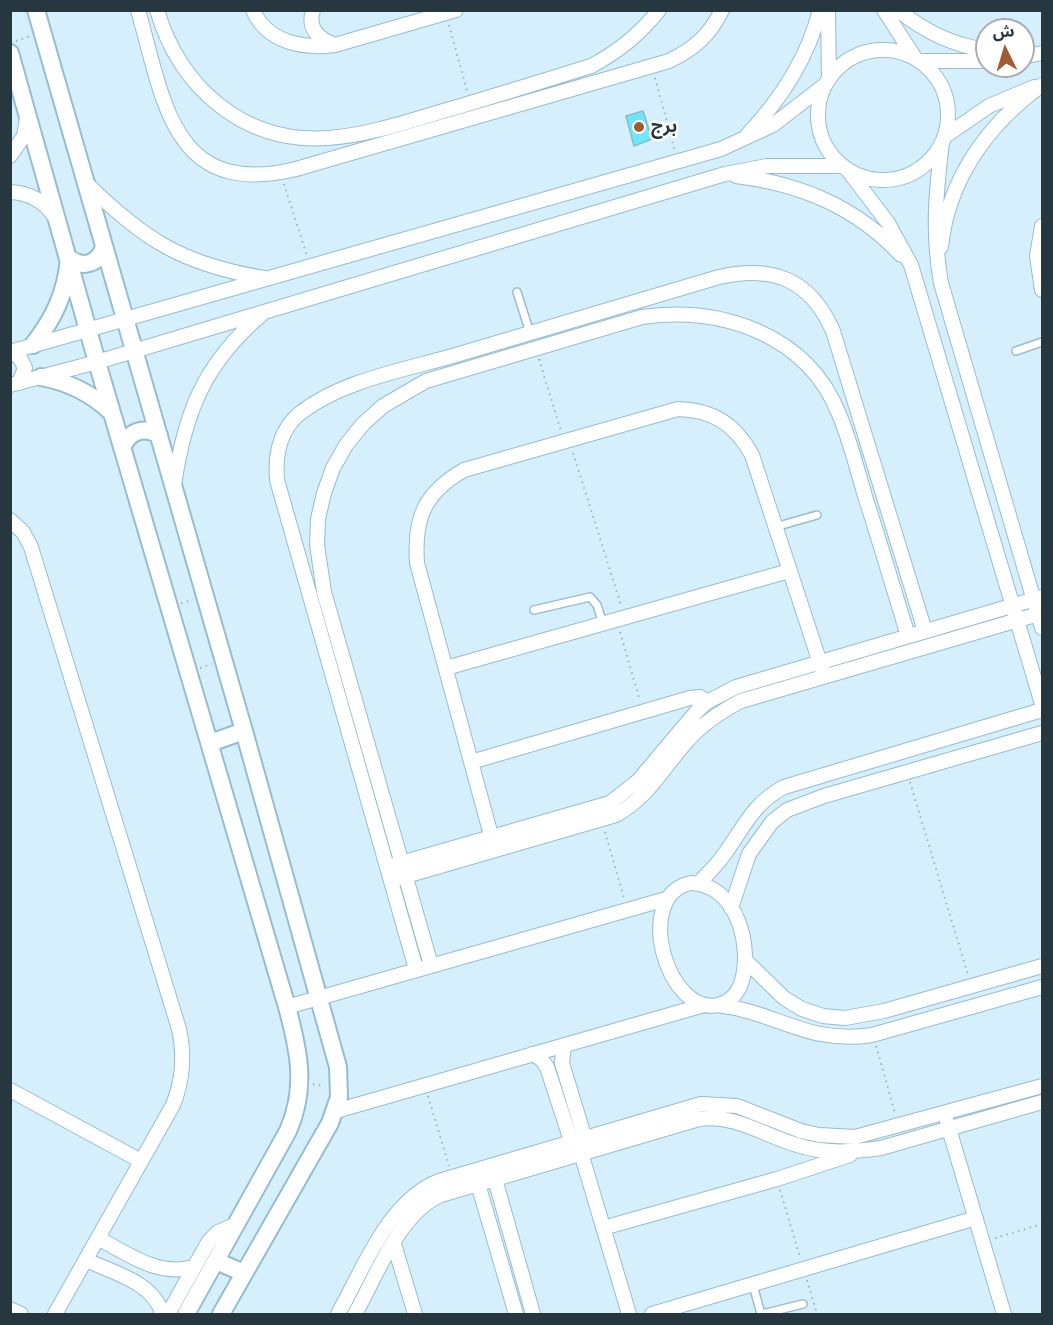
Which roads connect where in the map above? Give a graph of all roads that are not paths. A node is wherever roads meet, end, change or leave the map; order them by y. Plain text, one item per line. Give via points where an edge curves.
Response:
1 (36, 10) edge
2 (253, 10) edge
3 (313, 10) edge
4 (660, 10) edge
5 (722, 10) edge
6 (820, 10) edge
7 (828, 10) edge
8 (884, 10) edge
9 (898, 10) edge
10 (451, 12) edge
11 (158, 13) edge
12 (140, 16) edge
13 (335, 45) junction
14 (975, 47) edge
15 (10, 53) edge
16 (917, 60) junction
17 (975, 61) edge
18 (827, 82) junction
19 (1042, 85) edge
20 (530, 86) junction
21 (535, 100) junction
22 (28, 116) junction
23 (943, 139) junction
24 (742, 140) junction
25 (10, 156) edge
26 (845, 167) junction
27 (725, 174) junction
28 (85, 182) junction
29 (10, 192) edge
30 (56, 218) junction
31 (1042, 226) edge
32 (104, 247) junction
33 (69, 258) junction
34 (911, 265) junction
35 (938, 267) junction
36 (269, 279) junction
37 (1042, 290) edge
38 (517, 292) dead end
39 (264, 312) junction
40 (125, 319) junction
41 (88, 330) junction
42 (530, 333) junction
43 (1042, 342) edge
44 (33, 345) junction
45 (535, 348) junction
46 (134, 351) junction
47 (1016, 351) dead end
48 (11, 352) edge
49 (97, 362) junction
50 (398, 372) junction
51 (41, 377) junction
52 (15, 384) edge
53 (405, 391) junction
54 (112, 413) junction
55 (862, 424) junction
56 (844, 429) junction
57 (159, 435) junction
58 (122, 448) junction
59 (174, 487) junction
60 (817, 515) dead end
61 (10, 520) edge
62 (775, 527) junction
63 (789, 571) junction
64 (1038, 598) edge
65 (1014, 606) junction
66 (534, 610) dead end
67 (1040, 613) edge
68 (615, 620) junction
69 (1018, 620) junction
70 (1042, 628) edge
71 (925, 631) junction
72 (908, 636) junction
73 (446, 668) junction
74 (821, 668) junction
75 (707, 702) junction
76 (1042, 704) edge
77 (1042, 710) edge
78 (244, 731) junction
79 (1042, 733) edge
80 (210, 743) junction
81 (923, 745) junction
82 (471, 762) junction
83 (929, 765) junction
84 (494, 844) junction
85 (403, 869) junction
86 (388, 874) junction
87 (698, 884) junction
88 (666, 899) junction
89 (731, 908) junction
90 (746, 961) junction
91 (431, 965) junction
92 (1042, 966) edge
93 (416, 969) junction
94 (1042, 987) edge
95 (320, 997) junction
96 (710, 1005) junction
97 (287, 1007) junction
98 (867, 1016) junction
99 (872, 1035) junction
100 (564, 1046) junction
101 (532, 1054) junction
102 (1042, 1086) edge
103 (10, 1090) edge
104 (1042, 1105) edge
105 (336, 1111) junction
106 (945, 1114) junction
107 (949, 1128) junction
108 (585, 1138) junction
109 (570, 1142) junction
110 (860, 1150) junction
111 (581, 1153) junction
112 (141, 1161) junction
113 (495, 1179) junction
114 (478, 1184) junction
115 (428, 1193) junction
116 (976, 1218) junction
117 (237, 1224) junction
118 (603, 1228) junction
119 (98, 1238) junction
120 (394, 1244) junction
121 (86, 1260) junction
122 (216, 1261) junction
123 (156, 1268) junction
124 (194, 1268) junction
125 (244, 1273) junction
126 (753, 1285) junction
127 (146, 1288) junction
128 (803, 1304) dead end
129 (10, 1309) edge
130 (21, 1314) edge
131 (55, 1314) edge
132 (162, 1314) edge
133 (168, 1314) edge
134 (186, 1314) edge
135 (221, 1314) edge
136 (339, 1314) edge
137 (355, 1314) edge
138 (415, 1314) edge
139 (516, 1314) edge
140 (533, 1314) edge
141 (629, 1314) edge
142 (652, 1314) edge
143 (761, 1314) edge
144 (1004, 1314) edge

1 - 28 street
2 - 13 street via 263,26 288,43 303,47
3 - 13 street via 311,25 316,34
4 - 20 street via 630,42 610,56
5 - 21 street via 703,39 688,52 652,67
6 - 24 street via 796,69 775,103
7 - 18 street
8 - 16 street
9 - 14 street via 932,33
10 - 13 street
11 - 12 street
11 - 20 street via 176,58 202,92 239,118 304,137 335,137 379,129
12 - 21 street via 173,127 183,142 211,165 227,172 281,172
15 - 22 street
16 - 17 street
16 - 18 street via 900,52 868,52 846,62
16 - 23 street via 930,70 945,96 948,110
18 - 24 street via 773,125
18 - 26 street via 818,109 820,134 832,156
19 - 23 street via 1001,99
19 - 35 street via 998,123 962,175 950,205
20 - 21 street
22 - 25 street via 24,136
22 - 30 street
23 - 26 street via 933,157 905,176 871,179
23 - 35 street via 934,212
24 - 36 street via 678,162
26 - 27 street via 767,166
26 - 34 street via 888,223
27 - 34 street via 795,187 828,200 859,217
27 - 39 street
28 - 32 street
28 - 36 street via 131,225 178,255 232,273
29 - 30 street via 47,205
30 - 33 street
31 - 37 street via 1037,256
32 - 33 street via 98,259 87,265
32 - 40 street
33 - 41 street
33 - 44 street via 60,304
34 - 65 street
35 - 64 street
36 - 40 street
38 - 42 lane
39 - 46 street
39 - 59 street via 217,360 200,389 187,420
40 - 41 street
40 - 46 street
41 - 44 street
41 - 49 street
42 - 45 street
42 - 50 street
42 - 55 street via 740,273 779,276 805,291 825,313
43 - 47 lane
44 - 48 street
45 - 53 street
45 - 56 street via 642,317 669,313 724,318 765,334 800,360 828,393
46 - 49 street
46 - 57 street
48 - 52 street via 25,368
49 - 51 street
49 - 54 street
50 - 53 street
50 - 86 street via 332,395 297,416 286,429 275,463 288,528
51 - 52 street
51 - 54 street via 85,392
53 - 85 street via 363,424 333,468 320,510 317,545 324,592
54 - 58 street
55 - 56 street
55 - 71 street
56 - 72 street
57 - 58 street via 137,431
57 - 59 street
58 - 80 street
59 - 78 street
60 - 62 lane
61 - 112 street via 31,547 182,1040 178,1094
62 - 63 street
62 - 73 street via 743,439 715,415 697,410 678,409 464,470 440,486 423,508 417,526 417,563
63 - 68 street
63 - 74 street
64 - 65 street
64 - 67 street
65 - 69 street
65 - 71 street
66 - 68 lane via 590,597
67 - 69 street
67 - 70 street
68 - 73 street
69 - 74 street
69 - 76 street
71 - 72 street
72 - 74 street
73 - 82 street
74 - 75 street via 736,687
74 - 84 street via 722,711 689,739 630,807 602,821
75 - 82 street via 695,697
75 - 84 street via 679,729 638,781 610,803
77 - 81 street
78 - 80 street
78 - 95 street
79 - 83 street
80 - 97 street
81 - 83 street
81 - 87 street via 801,780 773,793 749,814 722,858
82 - 84 street
83 - 89 street via 787,810 772,822 749,854
84 - 85 street
85 - 86 street
85 - 91 street
86 - 93 street
87 - 88 street via 677,888
87 - 89 street via 710,888
88 - 91 street
88 - 96 street via 660,934 665,958 683,991
89 - 90 street via 742,928
90 - 96 street via 738,989 729,1000
90 - 98 street via 784,998 802,1009 823,1016
91 - 93 street
92 - 98 street
93 - 95 street
94 - 99 street
95 - 97 street
95 - 105 street via 338,1067
96 - 99 street via 746,1010 812,1034 842,1038
96 - 100 street
97 - 117 street via 296,1041 299,1099 288,1131
98 - 99 street
100 - 101 street
100 - 108 street via 562,1063
101 - 105 street
101 - 109 street via 547,1067
102 - 106 street
103 - 112 street
104 - 107 street
105 - 125 street
106 - 107 street
106 - 108 street via 855,1137 819,1136 737,1106 713,1103
107 - 110 street via 881,1148
107 - 116 street
108 - 109 street
108 - 111 street
109 - 111 street
109 - 115 street via 452,1177
110 - 111 street via 799,1146 738,1122 713,1117
110 - 118 street via 777,1179
111 - 113 street
111 - 118 street
112 - 119 street
113 - 114 street
113 - 140 street
114 - 115 street
114 - 139 street
115 - 120 street
115 - 136 street via 412,1195 396,1212
116 - 126 street
116 - 144 street
117 - 122 street
117 - 124 street via 213,1236
118 - 141 street
119 - 121 street
119 - 123 street
120 - 137 street
120 - 138 street
121 - 127 street
121 - 131 street
122 - 125 street
122 - 134 street
123 - 124 street
123 - 127 street
124 - 133 street
125 - 135 street
126 - 142 street
126 - 143 lane
127 - 132 street
128 - 143 lane
129 - 130 street

